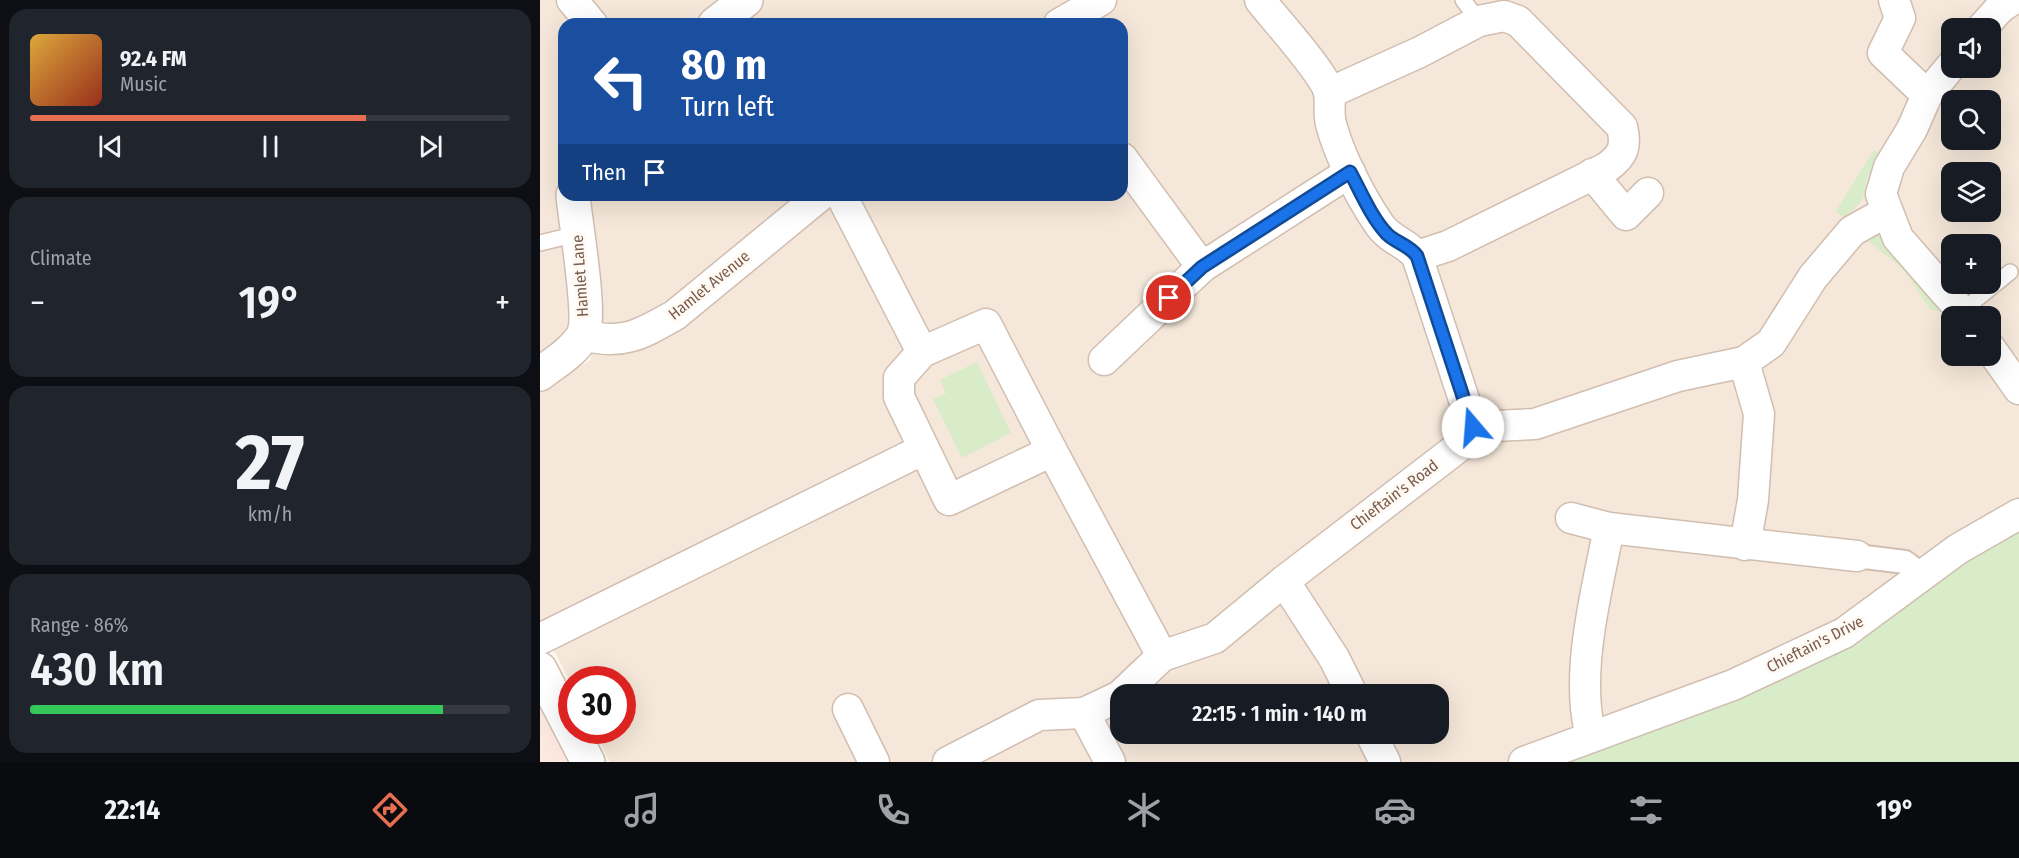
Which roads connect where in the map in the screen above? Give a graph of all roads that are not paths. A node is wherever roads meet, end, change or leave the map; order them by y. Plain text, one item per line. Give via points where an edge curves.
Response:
1 (572, 0) edge
2 (746, 0) edge
3 (1101, 0) edge
4 (1260, 0) edge
5 (1894, 0) edge
6 (2012, 0) edge
7 (1471, 11) edge
8 (587, 18) edge
9 (723, 18) edge
10 (1070, 18) edge
11 (1991, 18) edge
12 (1942, 78) edge
13 (1329, 93) junction
14 (1928, 95) junction
15 (1128, 166) edge
16 (1350, 172) junction
17 (1592, 174) junction
18 (1648, 193) dead end
19 (574, 201) edge
20 (813, 201) edge
21 (845, 201) edge
22 (1886, 212) junction
23 (578, 234) junction
24 (540, 243) edge
25 (1417, 256) junction
26 (1202, 267) junction
27 (2010, 272) dead end
28 (1957, 306) edge
29 (1973, 306) edge
30 (584, 335) junction
31 (922, 352) junction
32 (1104, 360) dead end
33 (1744, 362) junction
34 (2001, 364) edge
35 (540, 374) edge
36 (2019, 389) edge
37 (1473, 427) junction
38 (924, 449) junction
39 (1052, 451) junction
40 (2019, 514) edge
41 (1571, 518) dead end
42 (1609, 528) junction
43 (1745, 545) junction
44 (1857, 556) joint
45 (1922, 575) junction
46 (1284, 581) junction
47 (540, 639) edge
48 (1162, 656) junction
49 (540, 669) edge
50 (1133, 684) edge
51 (1347, 684) edge
52 (1110, 700) edge
53 (848, 709) dead end
54 (1084, 712) junction
55 (1591, 736) junction
56 (1376, 744) edge
57 (588, 762) edge
58 (874, 762) edge
59 (948, 762) edge
60 (1110, 762) edge
61 (1385, 762) edge
62 (1524, 762) edge

1 - 8 street
2 - 9 street
3 - 10 street
4 - 13 street via 1322,77
5 - 14 street via 1900,18 1882,53
6 - 11 street
7 - 13 street via 1419,52
7 - 17 street via 1518,21 1622,127 1625,147 1619,159
12 - 14 street
13 - 16 street via 1331,124
14 - 22 street via 1889,167 1881,194
15 - 26 street
16 - 25 street via 1379,225 1389,237 1410,246
16 - 26 street
17 - 18 street via 1626,215
17 - 25 street via 1448,246
19 - 23 street, Hamlet Lane
20 - 30 street, Hamlet Avenue via 675,315 621,340 605,342
21 - 31 street
22 - 28 street via 1898,237
22 - 33 street via 1852,231 1813,277 1772,343
23 - 24 lane
23 - 30 street, Hamlet Lane via 585,300
25 - 37 street
26 - 32 street
27 - 29 lane
30 - 35 street, Hamlet Lane
31 - 38 street via 898,378 899,397
31 - 39 street via 986,324
33 - 37 street via 1678,376 1535,424
33 - 43 street via 1759,414 1753,500
34 - 36 street
37 - 46 street, Chieftain's Road via 1465,442
38 - 39 street via 949,500
38 - 47 street
39 - 48 street
40 - 45 street, Chieftain's Drive
41 - 42 street
42 - 43 street
42 - 55 street via 1583,679
43 - 44 street
44 - 45 street via 1905,562
45 - 55 street, Chieftain's Drive via 1845,633 1732,685
46 - 48 street, Chieftain's Road via 1215,638
46 - 51 street
48 - 50 street
49 - 57 street
52 - 54 street
53 - 58 street
54 - 59 street via 1039,715
54 - 60 street
55 - 62 street, Chieftain's Drive
56 - 61 street

